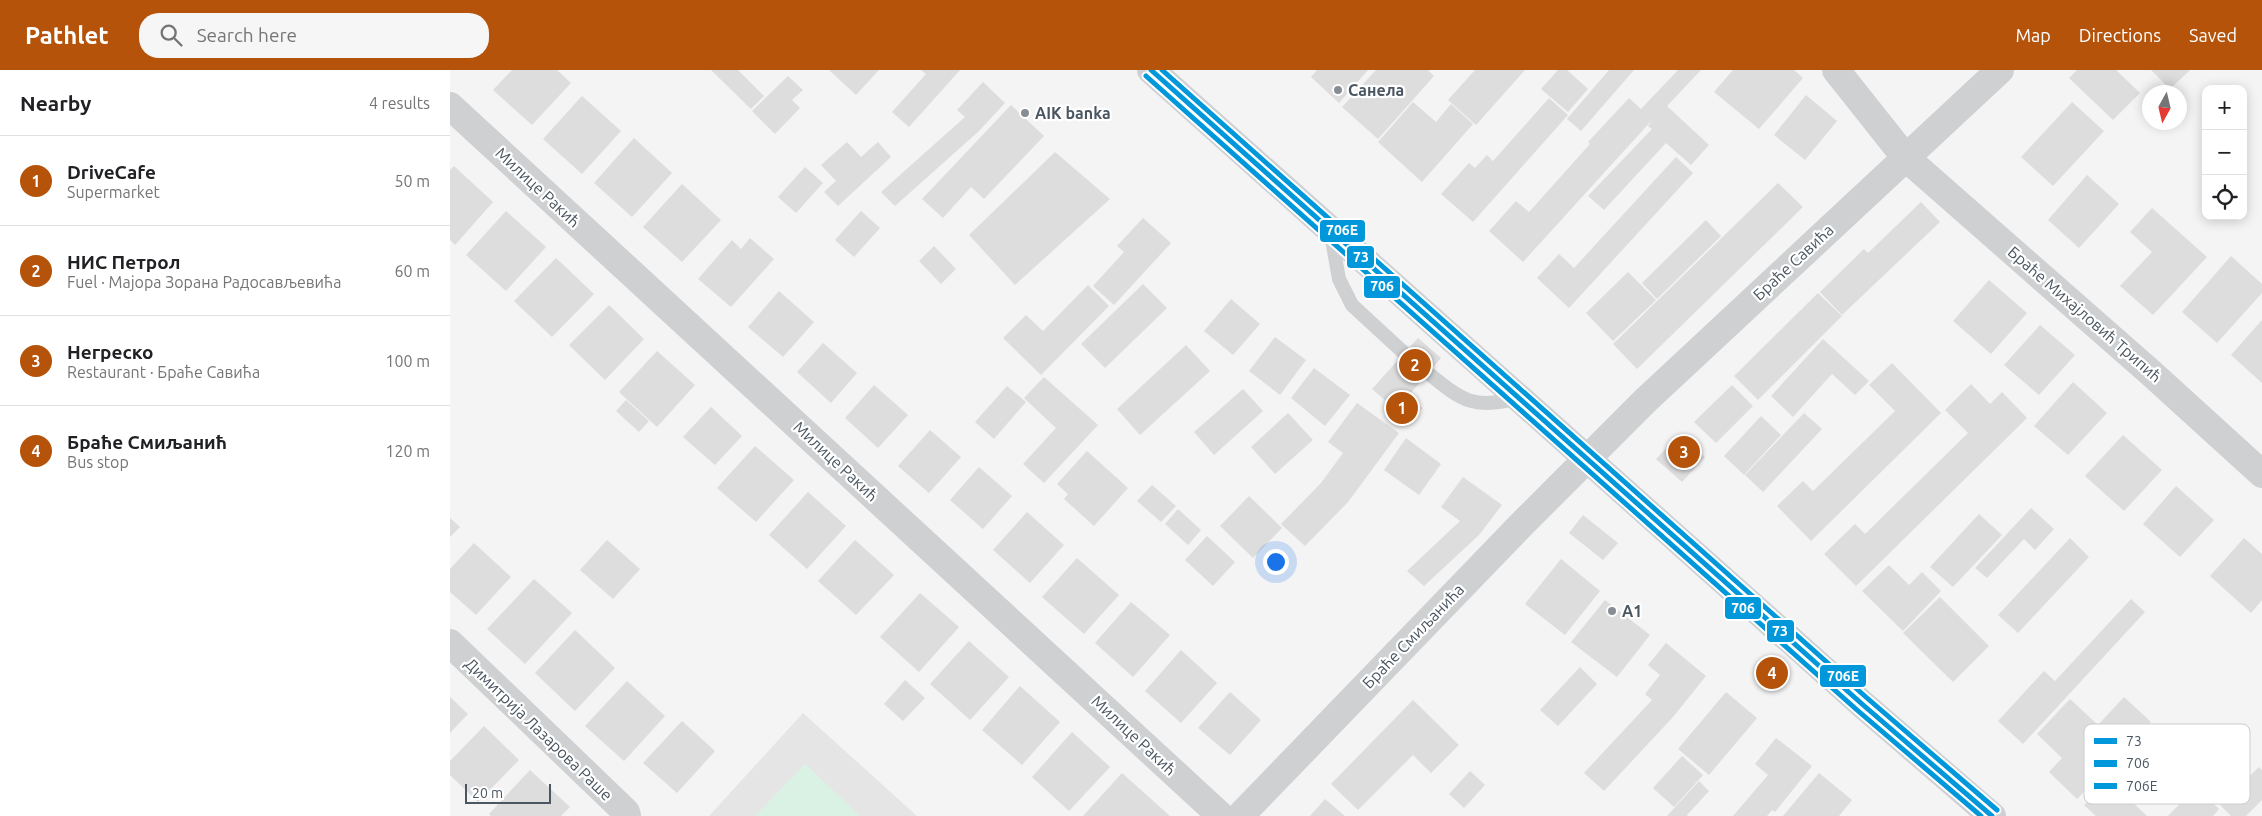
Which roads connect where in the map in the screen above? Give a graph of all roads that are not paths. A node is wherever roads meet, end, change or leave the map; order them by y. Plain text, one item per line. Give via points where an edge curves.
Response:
1 (1151, 70) edge
2 (1836, 70) edge
3 (2000, 70) edge
4 (450, 106) edge
5 (1905, 157) junction
6 (1330, 228) junction
7 (1404, 353) dead end
8 (1428, 373) dead end
9 (1520, 398) junction
10 (1589, 458) junction
11 (2262, 474) edge
12 (450, 643) edge
13 (627, 816) edge
14 (1221, 816) edge
15 (1240, 816) edge
16 (1992, 816) edge

1 - 6 main road
2 - 5 street, Браће Михајловић Трипић
3 - 5 street, Браће Савића
4 - 14 street, Милице Ракић
5 - 10 street, Браће Савића via 1646,400
5 - 11 street, Браће Михајловић Трипић
6 - 7 lane via 1339,279 1352,305
6 - 9 main road
8 - 9 lane via 1458,397 1472,402 1493,403
9 - 10 main road
10 - 15 street, Браће Смиљанића
10 - 16 main road via 1862,704
12 - 13 street, Димитрија Лазарова Раше

